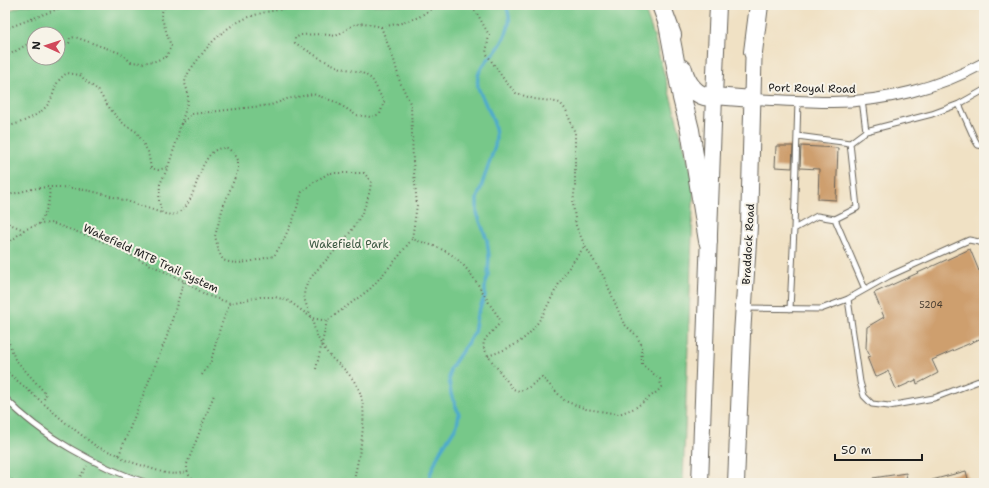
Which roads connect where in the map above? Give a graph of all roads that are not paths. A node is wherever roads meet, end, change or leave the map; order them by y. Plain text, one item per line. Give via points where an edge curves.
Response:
1 (661, 5) edge
2 (718, 5) edge
3 (755, 5) edge
4 (759, 5) edge
5 (668, 24) junction
6 (753, 52) junction
7 (984, 63) edge
8 (984, 90) edge
9 (714, 96) junction
10 (753, 99) junction
11 (862, 100) junction
12 (798, 101) junction
13 (959, 104) junction
14 (866, 131) junction
15 (797, 136) junction
16 (850, 143) junction
17 (984, 146) edge
18 (835, 219) junction
19 (794, 229) junction
20 (708, 241) junction
21 (984, 243) edge
22 (866, 289) junction
23 (848, 299) junction
24 (744, 308) junction
25 (790, 309) junction
26 (984, 379) edge
27 (5, 398) edge
28 (147, 483) edge
29 (700, 483) edge
30 (736, 483) edge

1 - 5 highway
2 - 9 main road
3 - 6 main road, Braddock Road
4 - 6 highway
5 - 9 highway via 686,80 701,94
5 - 20 highway via 690,130
6 - 10 main road, Braddock Road
7 - 11 street, Port Royal Road via 921,89
8 - 13 lane
9 - 10 main road
9 - 20 main road
10 - 12 street, Port Royal Road
10 - 24 main road, Braddock Road
11 - 12 street, Port Royal Road
11 - 14 lane
12 - 15 lane
13 - 14 lane via 932,114
13 - 17 lane via 975,140 978,145
14 - 16 lane
15 - 16 lane
15 - 19 lane
16 - 18 lane via 857,208
18 - 19 lane via 817,216
18 - 22 lane
19 - 25 lane
20 - 29 main road
21 - 22 lane via 969,240
22 - 23 lane
23 - 25 lane via 821,309
23 - 26 lane via 860,382 864,396 872,404 889,406 934,398
24 - 25 lane
24 - 30 main road, Braddock Road
27 - 28 lane via 37,426 66,446 109,468

